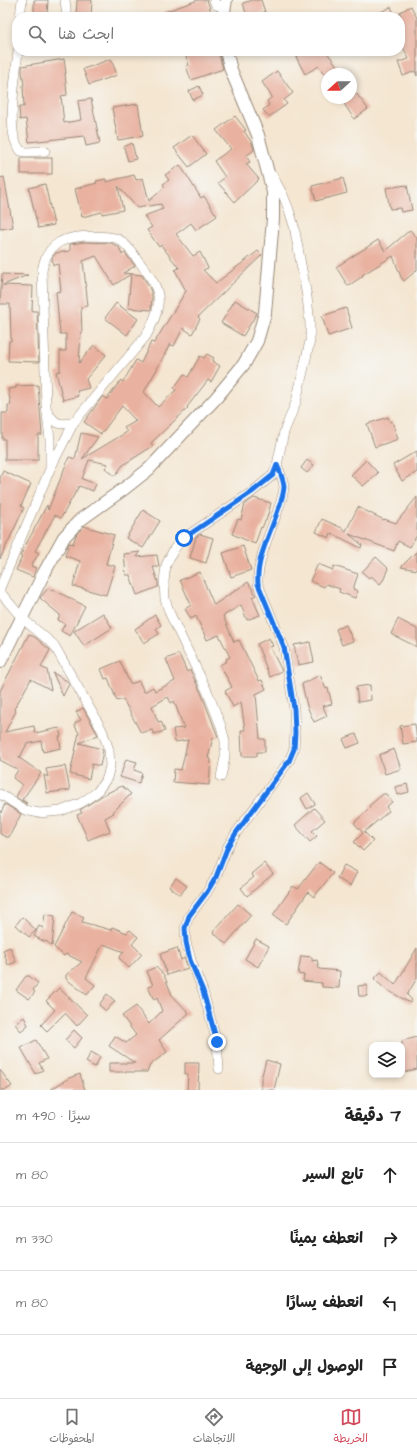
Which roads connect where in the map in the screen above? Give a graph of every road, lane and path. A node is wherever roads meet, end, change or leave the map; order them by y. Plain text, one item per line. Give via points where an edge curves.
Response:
1 (22, 0) edge
2 (65, 0) edge
3 (214, 0) edge
4 (225, 8) edge
5 (21, 12) edge
6 (66, 12) edge
7 (18, 56) edge
8 (227, 56) edge
9 (45, 151) dead end
10 (266, 166) junction
11 (47, 412) junction
12 (74, 422) junction
13 (277, 465) junction
14 (50, 469) junction
15 (0, 588) edge
16 (0, 592) edge
17 (22, 618) junction
18 (0, 662) edge
19 (221, 777) dead end
20 (0, 794) edge
21 (219, 1069) dead end

1 - 5 street
2 - 6 street
3 - 4 street via 216,5
7 - 9 street via 13,113 15,139 20,151
8 - 10 main road via 258,136
10 - 13 street via 289,210 310,324 305,368 296,402 284,432
10 - 17 main road via 273,192 273,219 265,313 257,341 244,364 216,398 149,469 80,520 64,537
11 - 12 street via 60,424
11 - 12 street via 42,271 44,260 57,243 78,236 109,237 119,240 153,279 159,299 157,312 146,336
11 - 14 street
12 - 14 street
13 - 19 street via 273,475 252,492 184,538 166,564 165,599 170,614 222,726 225,758
13 - 21 street via 283,482 282,500 260,560 258,584 284,647 294,709 294,749 289,761 228,846 216,877 189,916 185,928 190,960 203,991 217,1042
14 - 15 street
16 - 17 street
17 - 18 main road
17 - 20 street via 54,645 63,660 102,730 109,750 110,766 107,778 97,792 82,803 60,811 39,813 25,810

